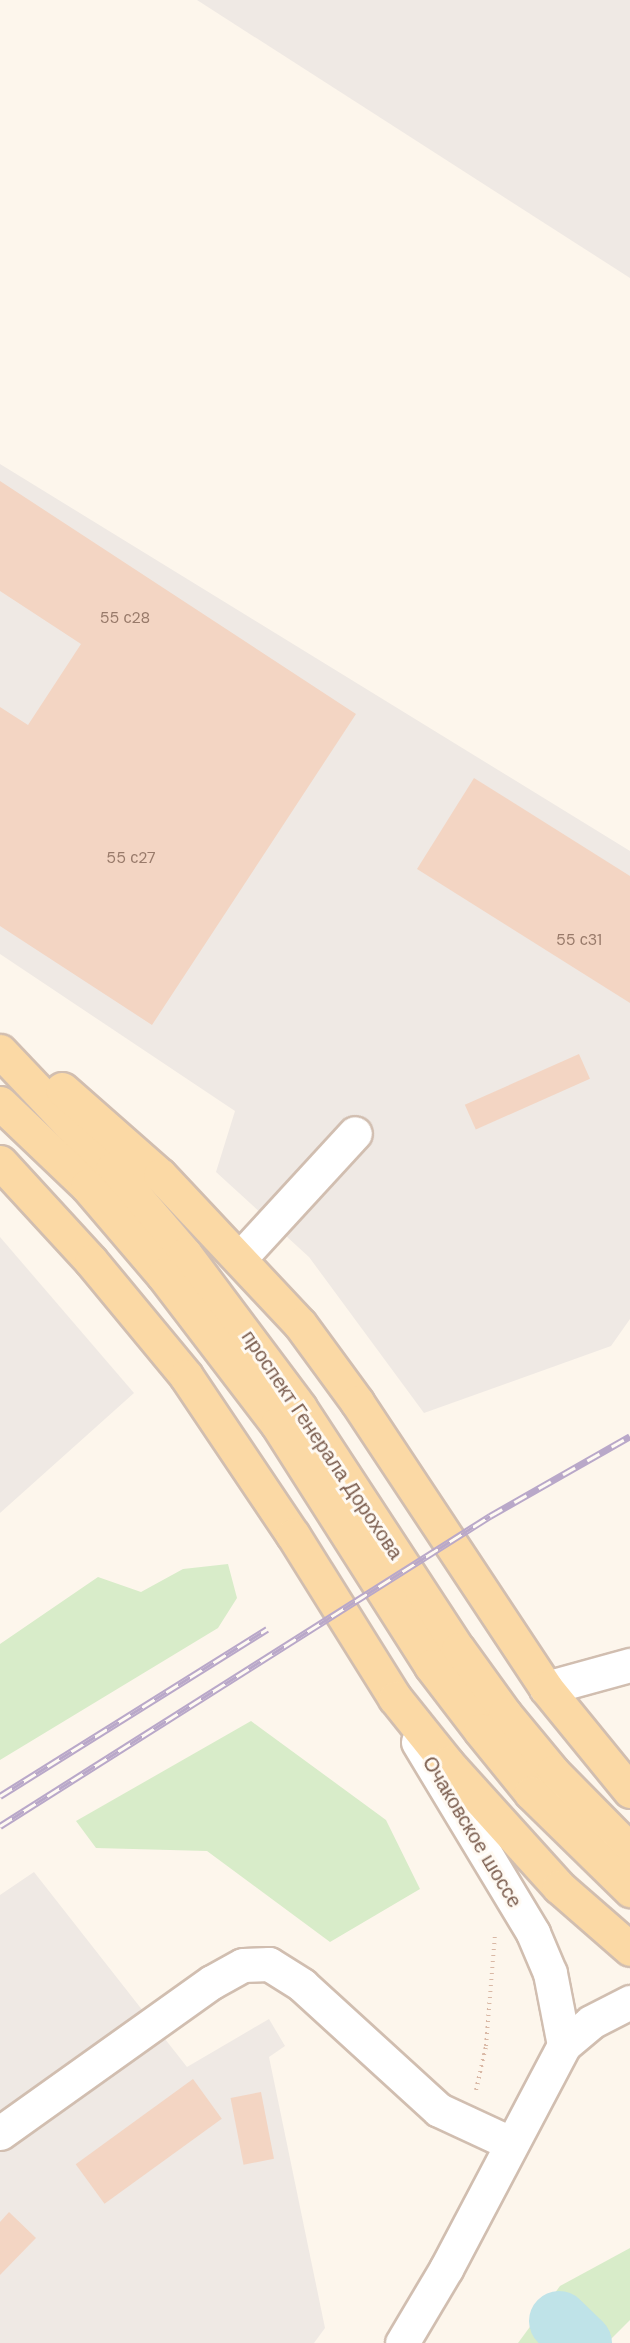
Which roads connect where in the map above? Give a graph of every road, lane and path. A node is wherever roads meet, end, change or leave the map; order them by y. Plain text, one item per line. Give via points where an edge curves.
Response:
1 (0, 1039) edge
2 (0, 1052) edge
3 (0, 1102) edge
4 (355, 1132) dead end
5 (4, 1172) edge
6 (241, 1257) junction
7 (352, 1629) junction
8 (630, 1665) edge
9 (546, 1688) junction
10 (630, 1791) edge
11 (630, 1850) edge
12 (630, 1890) edge
13 (495, 1928) dead end
14 (630, 1949) edge
15 (630, 2002) edge
16 (564, 2045) junction
17 (476, 2090) dead end
18 (0, 2133) edge
19 (510, 2143) junction
20 (402, 2343) edge

1 - 6 main road via 160,1175
2 - 11 main road, проспект Генерала Дорохова via 112,1169 185,1254 300,1408 458,1650 505,1714 552,1772
3 - 12 main road, проспект Генерала Дорохова via 87,1186 163,1275 277,1424 431,1665 466,1712 531,1793
4 - 6 street
5 - 7 main road via 186,1376
6 - 9 main road via 300,1324 357,1402
7 - 14 main road via 395,1698 499,1824 559,1887
7 - 16 street, Очаковское шоссе via 533,1933 550,1973
8 - 9 street
9 - 10 main road
13 - 17 path via 486,2046
15 - 16 street via 591,2022
16 - 19 street
18 - 19 street via 212,1982 243,1965 269,1964 302,1985 439,2109
19 - 20 street via 446,2270

